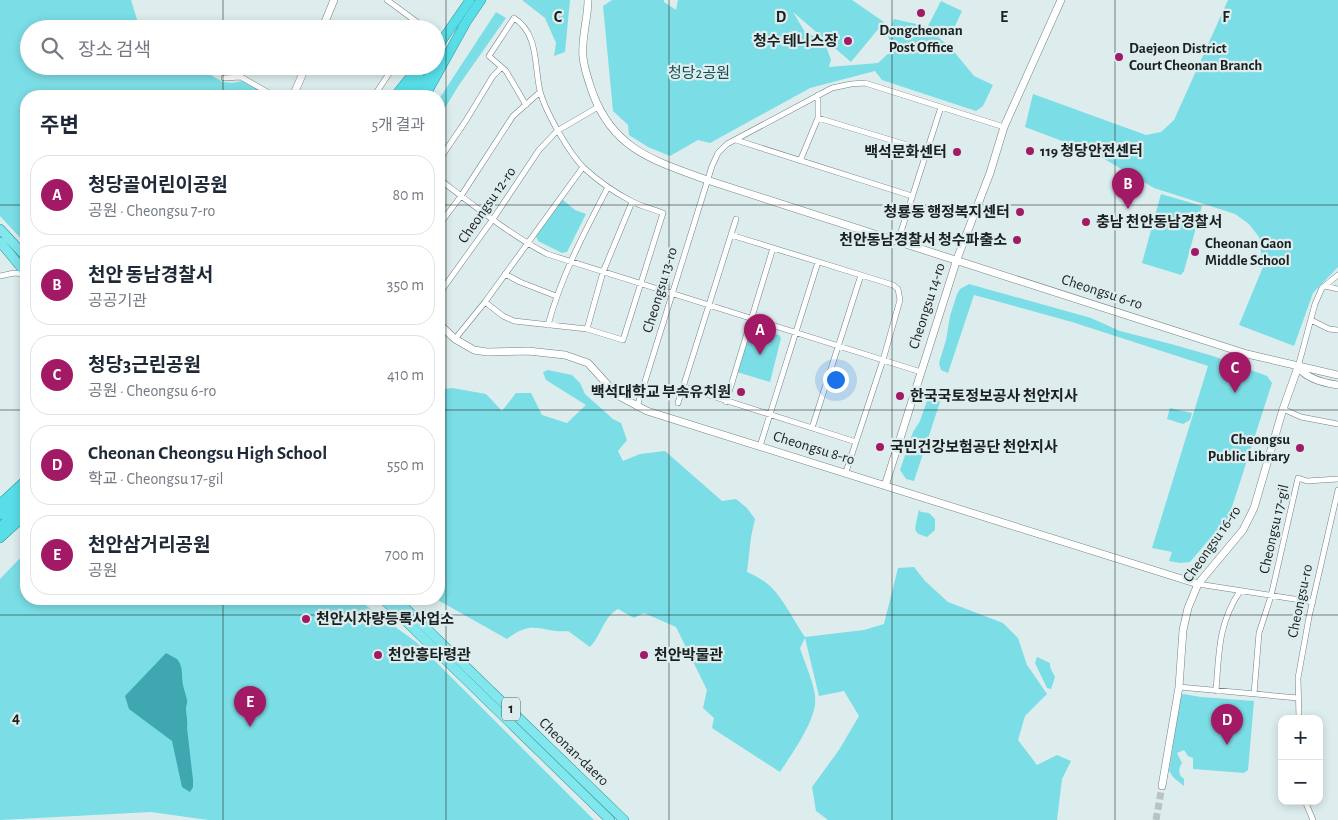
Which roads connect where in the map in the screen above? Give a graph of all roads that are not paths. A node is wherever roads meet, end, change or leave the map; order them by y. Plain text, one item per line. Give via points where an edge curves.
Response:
1 (334, 0) edge
2 (387, 0) edge
3 (470, 0) edge
4 (481, 0) edge
5 (588, 0) edge
6 (1061, 0) edge
7 (326, 20) edge
8 (414, 20) edge
9 (465, 24) junction
10 (452, 26) junction
11 (445, 35) edge
12 (445, 36) edge
13 (445, 53) edge
14 (445, 62) edge
15 (501, 68) junction
16 (302, 75) edge
17 (388, 75) edge
18 (412, 75) edge
19 (419, 75) edge
20 (430, 75) edge
21 (438, 75) edge
22 (224, 78) dead end
23 (264, 90) edge
24 (296, 90) edge
25 (378, 90) edge
26 (400, 90) edge
27 (409, 90) edge
28 (419, 90) edge
29 (429, 90) edge
30 (540, 92) junction
31 (818, 96) junction
32 (526, 105) junction
33 (941, 106) junction
34 (598, 107) junction
35 (818, 118) junction
36 (1004, 127) junction
37 (557, 131) junction
38 (736, 140) junction
39 (445, 151) edge
40 (927, 151) junction
41 (800, 161) junction
42 (583, 167) junction
43 (707, 180) junction
44 (445, 184) edge
45 (608, 187) junction
46 (461, 196) junction
47 (912, 196) junction
48 (632, 202) junction
49 (445, 217) edge
50 (493, 219) junction
51 (736, 219) dead end
52 (0, 229) edge
53 (731, 235) junction
54 (898, 241) junction
55 (0, 242) edge
56 (528, 243) junction
57 (773, 248) junction
58 (20, 251) edge
59 (957, 260) junction
60 (570, 262) junction
61 (818, 262) junction
62 (20, 266) edge
63 (603, 272) junction
64 (20, 273) edge
65 (505, 274) junction
66 (861, 275) junction
67 (1338, 275) edge
68 (0, 276) edge
69 (640, 284) junction
70 (445, 286) edge
71 (1325, 286) junction
72 (1338, 288) edge
73 (673, 293) junction
74 (556, 296) junction
75 (485, 302) junction
76 (709, 305) junction
77 (751, 319) junction
78 (1311, 320) junction
79 (548, 325) junction
80 (587, 329) junction
81 (445, 330) edge
82 (1338, 330) edge
83 (794, 333) junction
84 (455, 339) junction
85 (838, 346) junction
86 (883, 360) junction
87 (1298, 367) junction
88 (921, 372) junction
89 (1338, 375) edge
90 (1338, 385) edge
91 (684, 388) junction
92 (726, 402) junction
93 (678, 403) dead end
94 (637, 406) junction
95 (1283, 409) junction
96 (770, 415) junction
97 (1338, 424) edge
98 (812, 428) junction
99 (856, 442) junction
100 (760, 446) junction
101 (846, 472) junction
102 (1338, 479) edge
103 (20, 486) edge
104 (885, 486) junction
105 (1338, 490) edge
106 (20, 498) edge
107 (0, 504) edge
108 (20, 509) edge
109 (0, 516) edge
110 (20, 520) edge
111 (0, 527) edge
112 (0, 538) edge
113 (1198, 584) junction
114 (1240, 591) junction
115 (1271, 596) junction
116 (1313, 602) junction
117 (389, 605) edge
118 (402, 605) edge
119 (1179, 687) junction
120 (1216, 691) junction
121 (1254, 694) junction
122 (1298, 698) junction
123 (1299, 715) edge
124 (1162, 786) tunnel mouth
125 (1306, 805) edge
126 (610, 820) edge
127 (624, 820) edge
128 (1312, 820) edge

1 - 7 street
2 - 8 street
3 - 10 highway
4 - 9 highway
5 - 34 street, Cheongsu 6-ro via 583,56
6 - 36 street, Cheongsu 14-ro
9 - 13 highway
9 - 14 highway
10 - 11 highway
10 - 12 highway
15 - 30 street via 489,56 514,18 523,24 532,40
15 - 32 street
15 - 39 street
16 - 24 street
17 - 25 street
18 - 26 highway
19 - 27 highway
20 - 28 highway
21 - 29 highway
22 - 23 street via 242,77
30 - 32 street
30 - 37 street
31 - 33 street via 842,86 865,83
31 - 35 street
31 - 38 street
32 - 46 street via 514,116
33 - 36 street
33 - 40 street
34 - 37 street, Cheongsu 12-ro
34 - 43 street, Cheongsu 6-ro via 609,126 642,154
35 - 40 street
35 - 41 street
36 - 59 street, Cheongsu 14-ro
37 - 42 street
37 - 50 street, Cheongsu 12-ro via 539,150
38 - 41 street
38 - 43 street via 718,153
40 - 47 street
41 - 47 street
42 - 45 street
42 - 56 street
43 - 54 street, Cheongsu 6-ro
43 - 73 street, Cheongsu 13-ro
44 - 46 street
45 - 48 street
45 - 60 street
46 - 49 street
46 - 50 street
47 - 54 street
48 - 63 street
48 - 69 street via 663,213
50 - 56 street
50 - 70 street, Cheongsu 12-ro
51 - 53 street
52 - 58 main road
53 - 57 street
53 - 76 street
54 - 59 street, Cheongsu 6-ro
55 - 62 main road
56 - 60 street
56 - 65 street
57 - 61 street
57 - 77 street
59 - 87 street, Cheongsu 6-ro via 1247,354
59 - 88 street, Cheongsu 14-ro
60 - 63 street
60 - 74 street
61 - 66 street
61 - 83 street
63 - 69 street
63 - 80 street
64 - 68 street
65 - 74 street
65 - 75 street
66 - 85 street
66 - 86 street via 893,285 900,293
67 - 71 street
69 - 73 street
69 - 80 street via 623,340
71 - 72 street
71 - 78 street
73 - 76 street
73 - 94 street, Cheongsu 13-ro
74 - 79 street
75 - 79 street via 514,321
75 - 84 street
76 - 77 street
76 - 91 street
77 - 83 street
77 - 92 street
78 - 82 street
78 - 87 street
79 - 80 street
81 - 84 street, Cheongsu 8-ro
83 - 85 street
83 - 96 street
84 - 94 street, Cheongsu 8-ro via 480,351 528,351 578,358 588,363 617,394
85 - 86 street
85 - 98 street
86 - 88 street
86 - 99 street
87 - 89 street, Cheongsu 6-ro
87 - 90 street, Cheongsu 6-ro via 1304,375
87 - 95 street, Cheongsu 16-ro
88 - 104 street, Cheongsu 14-ro
91 - 92 street
91 - 93 street
92 - 96 street
94 - 100 street, Cheongsu 8-ro
95 - 97 street via 1301,417
95 - 113 street, Cheongsu 16-ro via 1254,508 1243,530
96 - 98 street
96 - 100 street
98 - 99 street
99 - 101 street
100 - 101 street, Cheongsu 8-ro
101 - 104 street, Cheongsu 8-ro
102 - 115 street, Cheongsu 17-gil via 1307,481 1298,478
103 - 107 highway
104 - 113 street, Cheongsu 8-ro
105 - 116 street, Cheongsu-ro
106 - 109 highway
108 - 111 highway
110 - 112 highway
113 - 114 street, Cheongsu 17-gil
113 - 119 street, Cheongsu 16-ro via 1183,630
114 - 115 street, Cheongsu 17-gil
114 - 120 street via 1224,620
115 - 116 street, Cheongsu 17-gil
115 - 121 street, Cheongsu 17-gil via 1259,633
116 - 122 street, Cheongsu-ro via 1298,678
117 - 126 main road, Cheonan-daero / 1
118 - 127 main road, Cheonan-daero / 1
119 - 120 street
119 - 124 street, Cheongsu 16-ro
120 - 121 street
121 - 122 street
122 - 123 street, Cheongsu-ro
125 - 128 street

